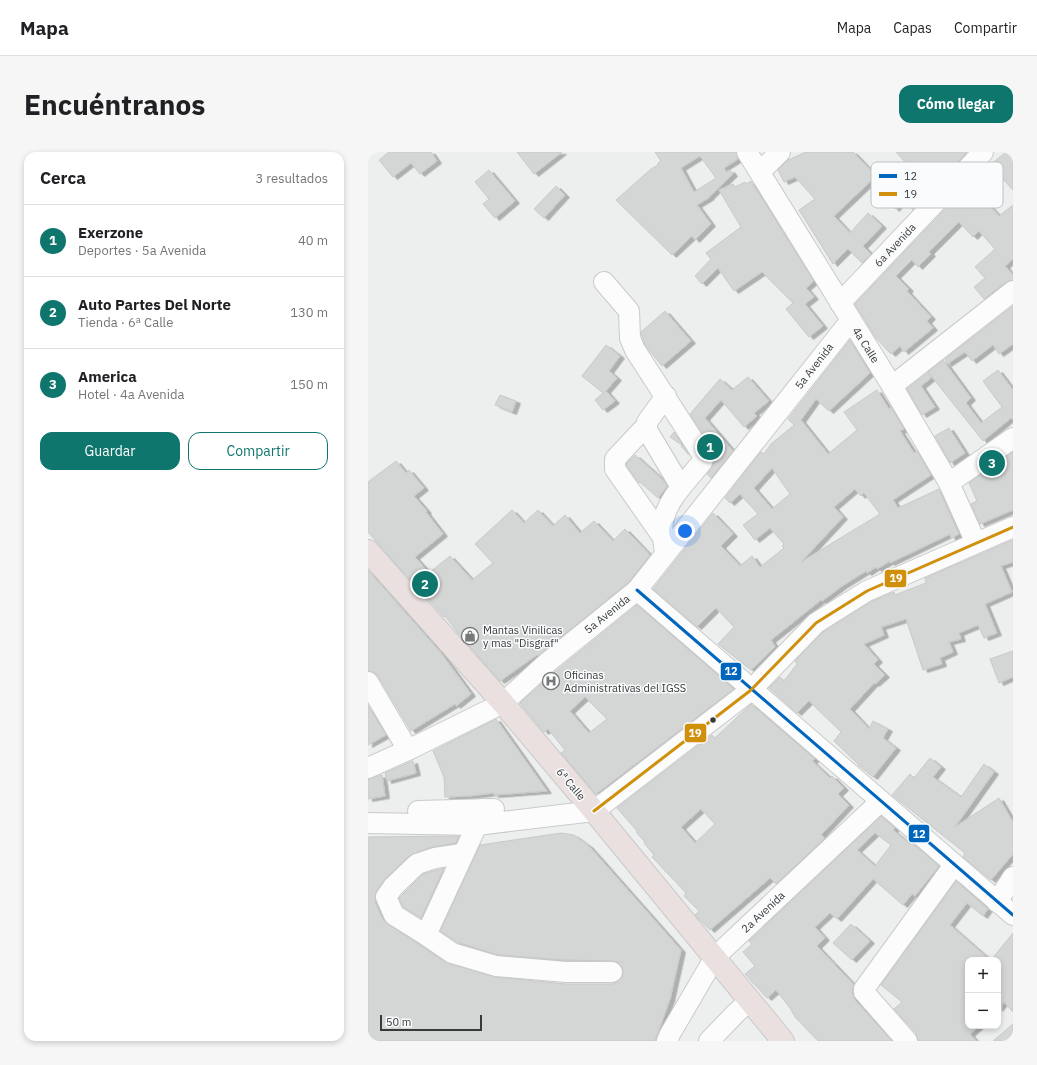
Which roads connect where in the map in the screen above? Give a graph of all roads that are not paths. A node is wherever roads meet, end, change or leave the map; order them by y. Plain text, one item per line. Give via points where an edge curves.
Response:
1 (747, 152) edge
2 (780, 152) edge
3 (983, 152) edge
4 (974, 162) edge
5 (760, 172) junction
6 (935, 208) edge
7 (604, 282) dead end
8 (1013, 292) edge
9 (846, 312) junction
10 (892, 386) junction
11 (666, 396) junction
12 (646, 426) junction
13 (1013, 438) edge
14 (949, 483) junction
15 (682, 488) junction
16 (1013, 527) edge
17 (976, 543) junction
18 (664, 545) junction
19 (368, 551) edge
20 (636, 590) junction
21 (368, 682) edge
22 (751, 690) junction
23 (503, 703) junction
24 (408, 750) junction
25 (368, 768) edge
26 (881, 800) junction
27 (594, 811) junction
28 (368, 813) edge
29 (480, 817) junction
30 (368, 823) edge
31 (462, 854) junction
32 (954, 865) junction
33 (1013, 877) edge
34 (997, 902) junction
35 (1013, 916) edge
36 (426, 935) junction
37 (714, 957) junction
38 (612, 972) dead end
39 (749, 1001) junction
40 (667, 1041) edge
41 (709, 1041) edge
42 (783, 1041) edge
43 (907, 1041) edge

1 - 5 street, 4a Calle
2 - 5 street
3 - 4 street, 6a Avenida
5 - 9 street, 4a Calle
6 - 9 street, 6a Avenida
7 - 11 street via 629,311 630,338 635,350
8 - 10 street
9 - 10 street, 4a Calle
9 - 18 street, 5a Avenida
10 - 14 street, 4a Calle
11 - 12 street via 646,422
11 - 15 street via 704,457
12 - 15 street
12 - 18 street via 615,459 615,469
13 - 14 street
14 - 17 street, 4a Calle
15 - 18 street via 666,509 662,523
16 - 17 street
17 - 22 street via 867,591 816,623
18 - 20 street, 5a Avenida
19 - 23 main road, 6ª Calle
20 - 22 street
20 - 23 street, 5a Avenida via 548,662
21 - 24 street
22 - 26 street
22 - 27 street
23 - 24 street, 5a Avenida
23 - 27 main road, 6ª Calle
24 - 25 street, 5a Avenida
26 - 32 street
26 - 37 street, 2a Avenida
27 - 29 street
27 - 37 main road, 6ª Calle
28 - 29 street
29 - 30 street
29 - 31 street
31 - 36 street
31 - 36 street via 417,864 386,897 394,915
32 - 34 street
32 - 43 street via 864,989
33 - 34 street
34 - 35 street
36 - 38 street via 452,954 496,966 566,972
37 - 39 main road, 6ª Calle
37 - 40 street, 2a Avenida
39 - 41 street
39 - 42 main road, 6ª Calle

